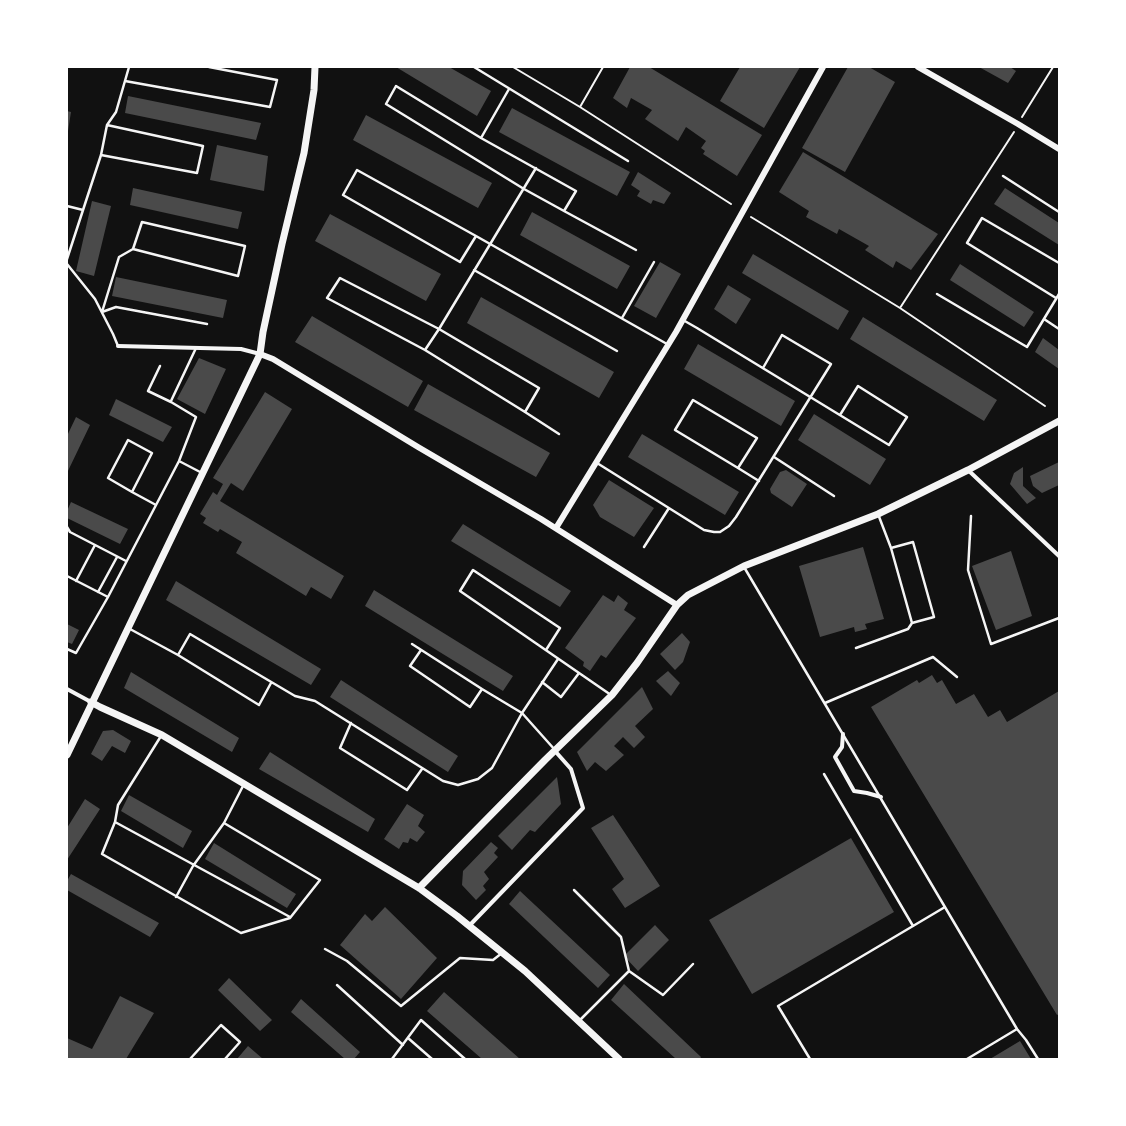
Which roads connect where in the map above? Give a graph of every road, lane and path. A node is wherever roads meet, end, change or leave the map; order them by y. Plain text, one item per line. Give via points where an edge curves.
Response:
1 (129, 67) edge
2 (209, 67) edge
3 (315, 67) edge
4 (474, 67) edge
5 (513, 67) edge
6 (603, 67) edge
7 (824, 67) edge
8 (918, 67) edge
9 (1053, 67) edge
10 (125, 81) junction
11 (509, 89) junction
12 (580, 107) junction
13 (1021, 118) dead end
14 (108, 125) junction
15 (1014, 131) dead end
16 (482, 138) junction
17 (1059, 149) edge
18 (101, 155) junction
19 (628, 161) dead end
20 (536, 168) junction
21 (1003, 176) dead end
22 (524, 189) junction
23 (731, 204) dead end
24 (67, 206) edge
25 (83, 210) junction
26 (564, 210) junction
27 (1059, 212) edge
28 (752, 217) dead end
29 (476, 236) junction
30 (490, 244) junction
31 (133, 249) junction
32 (636, 250) dead end
33 (67, 259) edge
34 (654, 262) dead end
35 (1059, 263) edge
36 (67, 264) edge
37 (474, 270) junction
38 (937, 294) dead end
39 (1059, 294) edge
40 (1056, 298) junction
41 (900, 308) junction
42 (102, 312) junction
43 (622, 318) junction
44 (682, 319) junction
45 (1044, 319) junction
46 (207, 324) dead end
47 (439, 329) junction
48 (1059, 329) edge
49 (668, 345) junction
50 (118, 346) joint
51 (197, 348) junction
52 (425, 350) junction
53 (617, 351) dead end
54 (260, 354) junction
55 (160, 366) dead end
56 (763, 368) junction
57 (811, 397) junction
58 (171, 402) junction
59 (1045, 406) dead end
60 (525, 412) junction
61 (840, 415) junction
62 (1059, 422) edge
63 (559, 434) dead end
64 (774, 457) junction
65 (179, 461) junction
66 (597, 463) junction
67 (738, 468) junction
68 (968, 470) junction
69 (202, 474) junction
70 (759, 481) junction
71 (132, 492) junction
72 (834, 496) dead end
73 (156, 505) junction
74 (669, 508) junction
75 (878, 514) junction
76 (971, 516) dead end
77 (67, 527) edge
78 (556, 528) junction
79 (95, 545) junction
80 (644, 548) dead end
81 (891, 548) junction
82 (1059, 556) edge
83 (117, 557) junction
84 (126, 561) junction
85 (744, 566) junction
86 (67, 576) edge
87 (76, 581) junction
88 (98, 592) junction
89 (108, 597) junction
90 (677, 605) junction
91 (1059, 618) edge
92 (912, 623) junction
93 (128, 628) junction
94 (412, 644) dead end
95 (856, 648) dead end
96 (67, 649) edge
97 (420, 650) junction
98 (546, 650) junction
99 (178, 655) junction
100 (558, 658) junction
101 (579, 673) junction
102 (957, 677) dead end
103 (542, 682) junction
104 (271, 683) junction
105 (67, 689) edge
106 (482, 689) junction
107 (612, 695) junction
108 (92, 702) junction
109 (825, 703) junction
110 (522, 713) junction
111 (351, 723) junction
112 (843, 734) junction
113 (162, 735) junction
114 (555, 751) junction
115 (67, 755) edge
116 (422, 769) junction
117 (824, 774) dead end
118 (244, 784) junction
119 (880, 797) junction
120 (114, 822) junction
121 (224, 823) junction
122 (193, 866) junction
123 (419, 888) junction
124 (574, 890) dead end
125 (176, 897) junction
126 (945, 907) junction
127 (290, 918) junction
128 (469, 926) junction
129 (913, 926) junction
130 (325, 949) dead end
131 (502, 953) junction
132 (693, 964) dead end
133 (629, 971) junction
134 (337, 985) dead end
135 (578, 1021) junction
136 (1017, 1029) junction
137 (408, 1038) junction
138 (403, 1045) junction
139 (190, 1059) edge
140 (225, 1059) edge
141 (392, 1059) edge
142 (432, 1059) edge
143 (466, 1059) edge
144 (619, 1059) edge
145 (810, 1059) edge
146 (967, 1059) edge
147 (1038, 1059) edge

1 - 10 lane
2 - 10 lane via 277,80 270,108
3 - 54 main road via 304,153 282,244
4 - 11 lane
5 - 12 path
6 - 12 path
7 - 44 street
8 - 17 street
9 - 13 path
10 - 14 lane via 116,112
11 - 16 lane
11 - 19 lane
12 - 23 path
14 - 18 lane
14 - 18 lane via 203,146 197,173
15 - 41 path
16 - 20 lane
16 - 22 lane via 396,86 386,104
18 - 25 lane
20 - 22 lane
20 - 26 lane via 576,191
21 - 27 lane
22 - 26 lane
22 - 30 lane
24 - 25 lane
25 - 33 lane
26 - 32 lane
28 - 41 path
29 - 29 lane via 357,170 343,195 460,262
29 - 30 lane
30 - 37 lane
30 - 43 lane
31 - 31 lane via 142,222 245,246 238,276
31 - 42 lane via 119,257
34 - 43 lane
35 - 40 lane via 982,218 967,243
36 - 42 lane via 95,298
37 - 47 lane
37 - 53 lane
38 - 45 lane via 1026,347
39 - 40 lane
40 - 45 lane
41 - 59 path
42 - 46 lane via 116,307
42 - 50 lane
43 - 49 lane
44 - 49 street
44 - 56 lane
45 - 48 lane
47 - 52 lane
47 - 52 lane via 340,278 327,298
47 - 60 lane via 539,388
49 - 66 street
50 - 51 street
51 - 54 street via 241,349
51 - 58 lane
52 - 60 lane
54 - 69 main road
54 - 78 street via 273,359
55 - 58 lane via 148,391
56 - 57 lane
56 - 57 lane via 782,335 831,364
57 - 61 lane
57 - 64 lane
58 - 65 lane via 196,417
60 - 63 lane
61 - 61 lane via 889,444 908,417 858,386
62 - 68 main road
64 - 70 lane
64 - 72 lane
65 - 69 lane
65 - 73 lane
66 - 74 lane
66 - 78 street
67 - 67 lane via 675,430 693,400 757,438
67 - 70 lane
68 - 75 main road
68 - 82 street
69 - 93 main road
70 - 74 lane via 736,517 720,532 704,530
71 - 71 lane via 108,478 128,440 152,453
71 - 73 lane
73 - 84 lane
74 - 80 lane
75 - 81 lane
75 - 85 main road
76 - 91 lane via 968,570 991,644
77 - 79 lane via 70,532
78 - 90 street
79 - 83 lane
79 - 87 lane
81 - 92 lane
81 - 92 lane via 913,542 934,617
83 - 84 lane
83 - 88 lane
84 - 89 lane
85 - 90 main road via 694,592
85 - 109 lane
86 - 87 lane
87 - 88 lane
88 - 89 lane
89 - 96 lane via 76,653
90 - 107 main road
92 - 95 lane via 908,629
93 - 99 lane
93 - 108 main road
94 - 97 lane
97 - 106 lane
97 - 106 lane via 410,666 470,707
98 - 98 lane via 460,591 473,570 560,628
98 - 100 lane
99 - 104 lane via 190,634
99 - 104 lane via 259,705
100 - 101 lane
100 - 103 lane
101 - 103 lane via 561,697
101 - 107 lane
102 - 109 lane via 933,657
103 - 110 lane
104 - 111 lane via 296,696 315,701
105 - 108 street
106 - 110 lane
107 - 114 main road
108 - 113 main road
108 - 115 main road
109 - 112 lane
110 - 114 lane
110 - 116 lane via 492,768 478,779 458,785 443,781
111 - 116 lane
111 - 116 lane via 340,748 407,790
112 - 119 lane
112 - 119 street via 842,747 835,757 854,790
113 - 118 main road
113 - 120 lane via 118,805
114 - 123 main road
114 - 128 street via 571,769 583,808
117 - 129 lane
118 - 121 lane
118 - 123 main road
119 - 126 lane
120 - 122 lane
120 - 125 lane via 102,854
121 - 122 lane
121 - 127 lane via 320,880
122 - 125 lane
122 - 127 lane
123 - 128 main road
124 - 133 lane via 621,937
125 - 127 lane via 241,933
126 - 129 lane
126 - 136 lane
128 - 131 main road
129 - 145 lane via 778,1006
130 - 131 lane via 347,961 401,1006 460,958 493,960
131 - 135 main road
132 - 133 lane via 663,995
133 - 135 lane
134 - 138 lane
135 - 144 main road
136 - 146 lane
136 - 147 lane
137 - 138 lane
137 - 142 lane
137 - 143 lane via 421,1020
138 - 141 lane
139 - 140 lane via 221,1025 240,1042

